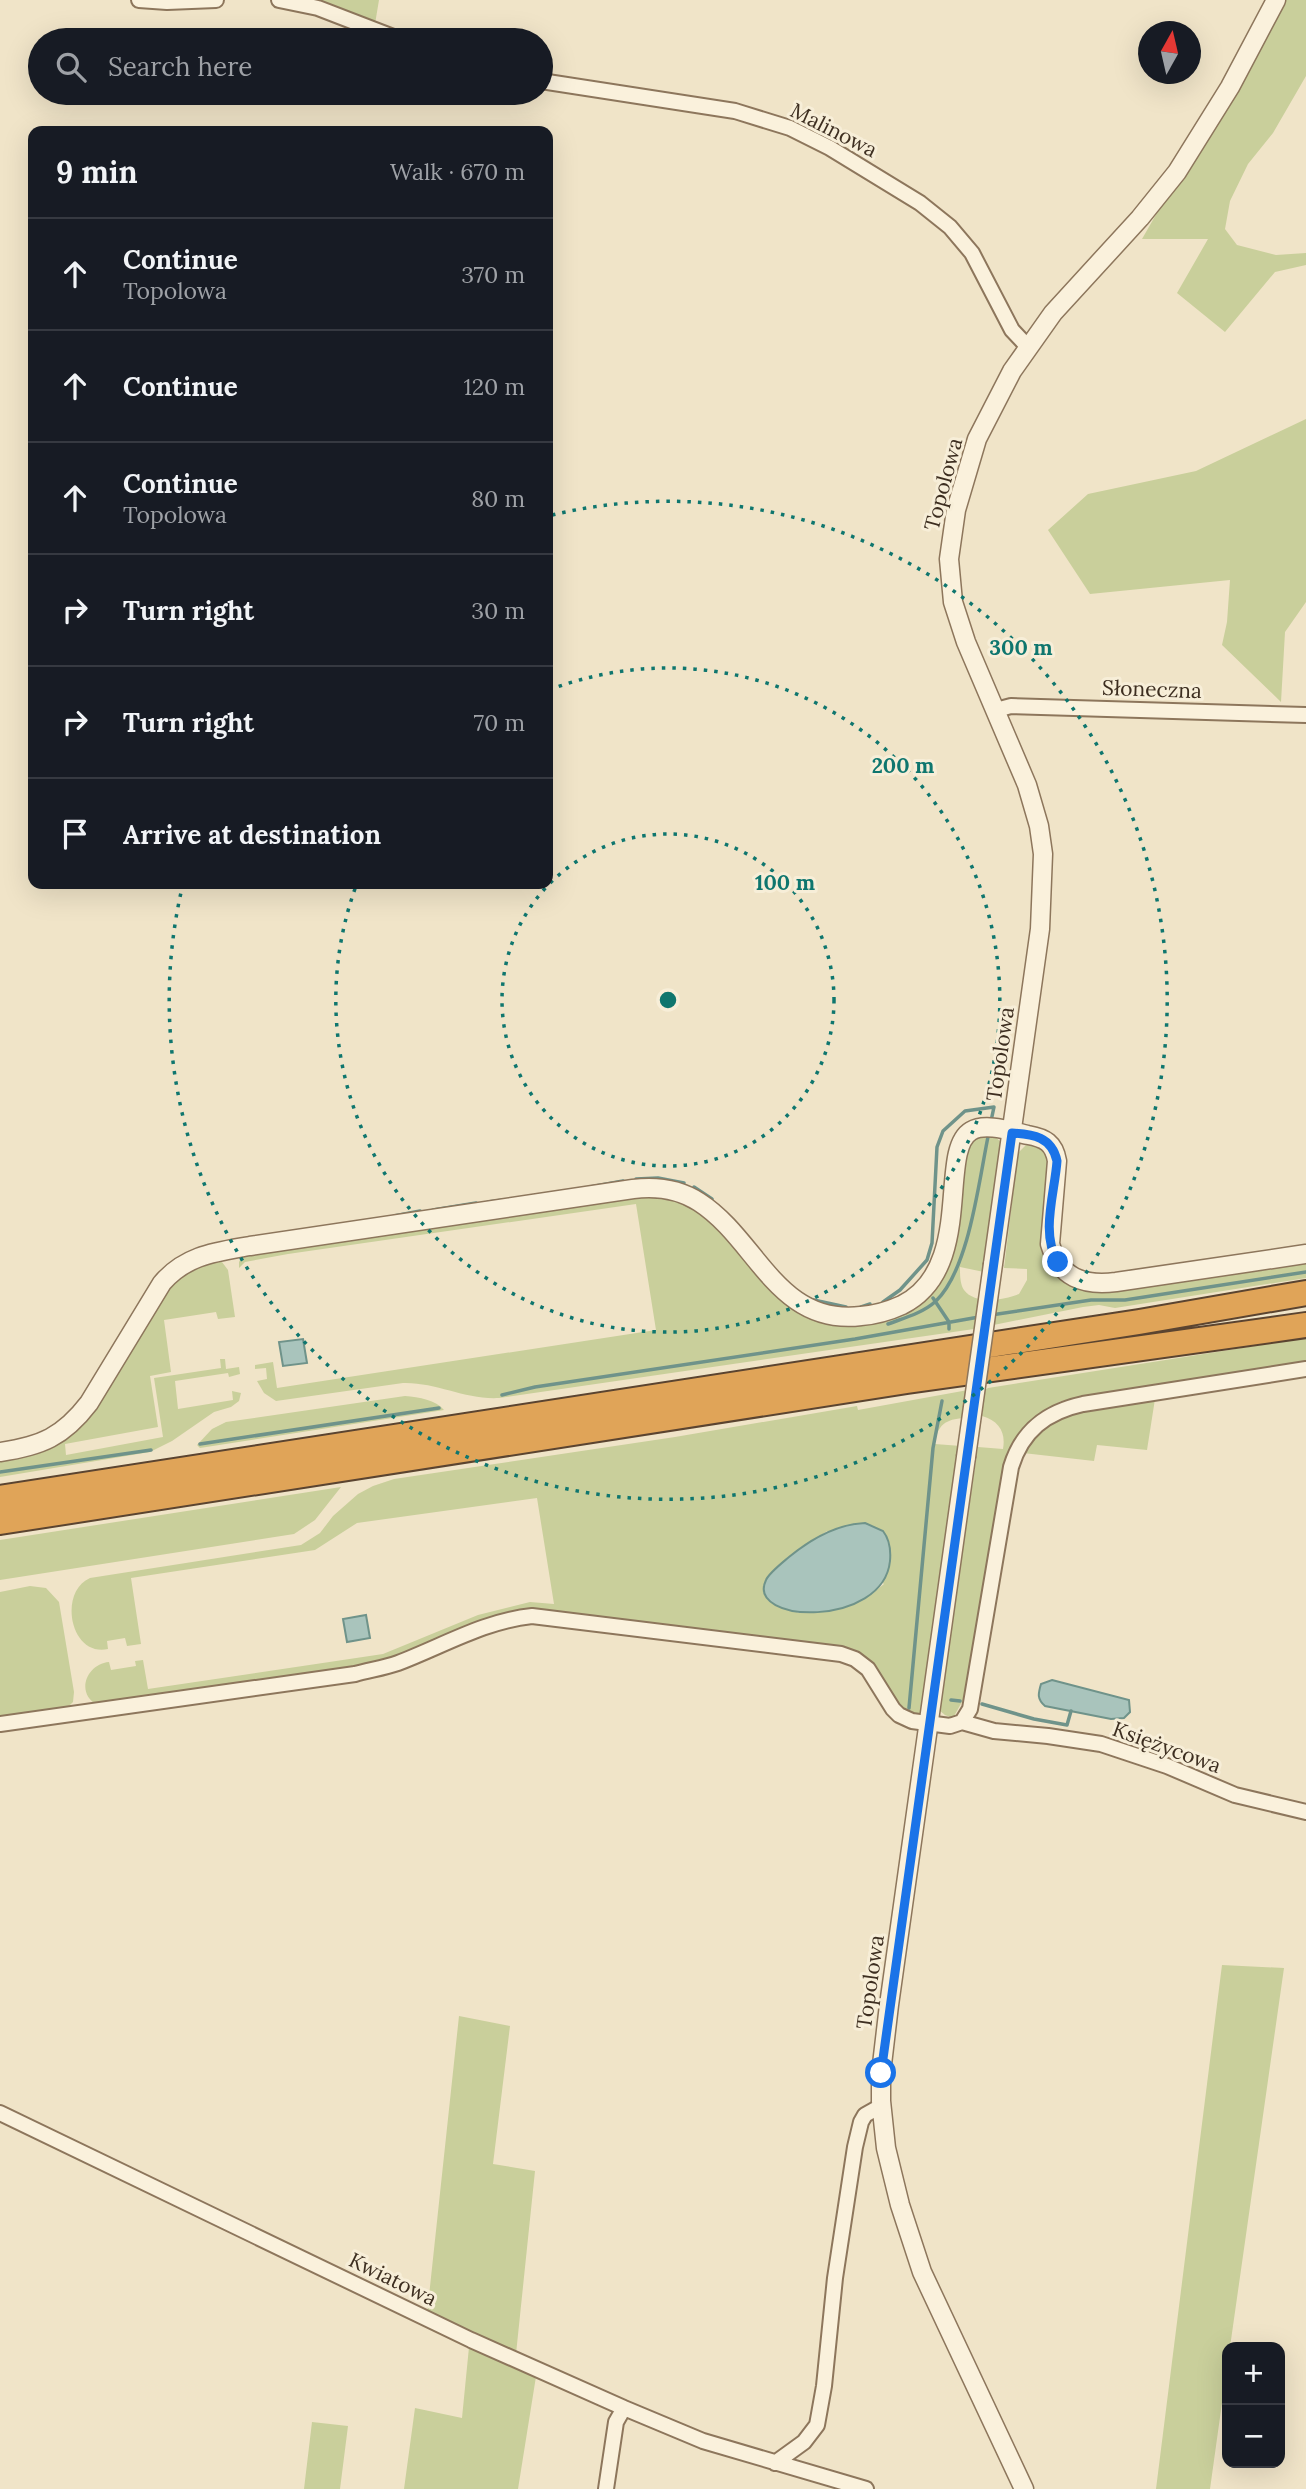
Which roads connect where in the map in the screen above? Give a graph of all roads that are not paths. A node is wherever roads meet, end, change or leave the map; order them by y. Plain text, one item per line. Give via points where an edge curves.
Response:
1 (139, 0) edge
2 (216, 0) edge
3 (279, 0) edge
4 (1276, 0) edge
5 (370, 28) edge
6 (553, 83) edge
7 (1028, 347) junction
8 (996, 710) junction
9 (1306, 715) edge
10 (1012, 1133) junction
11 (1306, 1254) edge
12 (1306, 1293) edge
13 (1306, 1325) edge
14 (1306, 1369) edge
15 (0, 1452) edge
16 (0, 1498) edge
17 (0, 1522) edge
18 (962, 1722) junction
19 (0, 1724) edge
20 (929, 1724) junction
21 (1306, 1812) edge
22 (881, 2106) junction
23 (0, 2113) edge
24 (624, 2409) junction
25 (775, 2463) junction
26 (606, 2489) edge
27 (866, 2489) edge
28 (1024, 2489) edge

1 - 2 street
3 - 5 street via 318,8
4 - 7 street, Topolowa via 1181,166
6 - 7 street, Malinowa via 735,111 830,148 920,203 950,227 972,253 1012,330
7 - 8 street, Topolowa via 997,397 972,454 950,550 951,592 959,625
8 - 9 street, Słoneczna via 1011,706
8 - 10 street, Topolowa via 1030,793 1043,854 1040,929
10 - 11 street via 1043,1138 1054,1150 1050,1244 1063,1268 1080,1280 1116,1282
10 - 15 street via 981,1128 965,1137 941,1263 917,1294 882,1312 847,1317 802,1305 708,1208 685,1194 662,1188 250,1246 199,1256 177,1268 162,1283 76,1419 46,1442
10 - 20 street, Topolowa, bridge
12 - 16 highway
13 - 17 highway via 907,1381
14 - 18 street via 1083,1404 1052,1414 1031,1429 1011,1468 970,1709
18 - 20 street, Księżycowa via 955,1726
18 - 21 street, Księżycowa via 994,1731 1118,1748 1235,1795
19 - 20 street via 355,1674 396,1664 486,1625 532,1616 841,1654 868,1669 899,1715
20 - 22 street, Topolowa via 889,2005
22 - 25 street via 865,2115 858,2131 817,2424 804,2442
22 - 28 street, Topolowa via 891,2170 918,2261
23 - 24 street, Kwiatowa
24 - 25 street, Kwiatowa via 703,2441
24 - 26 street via 616,2422
25 - 27 street, Kwiatowa

